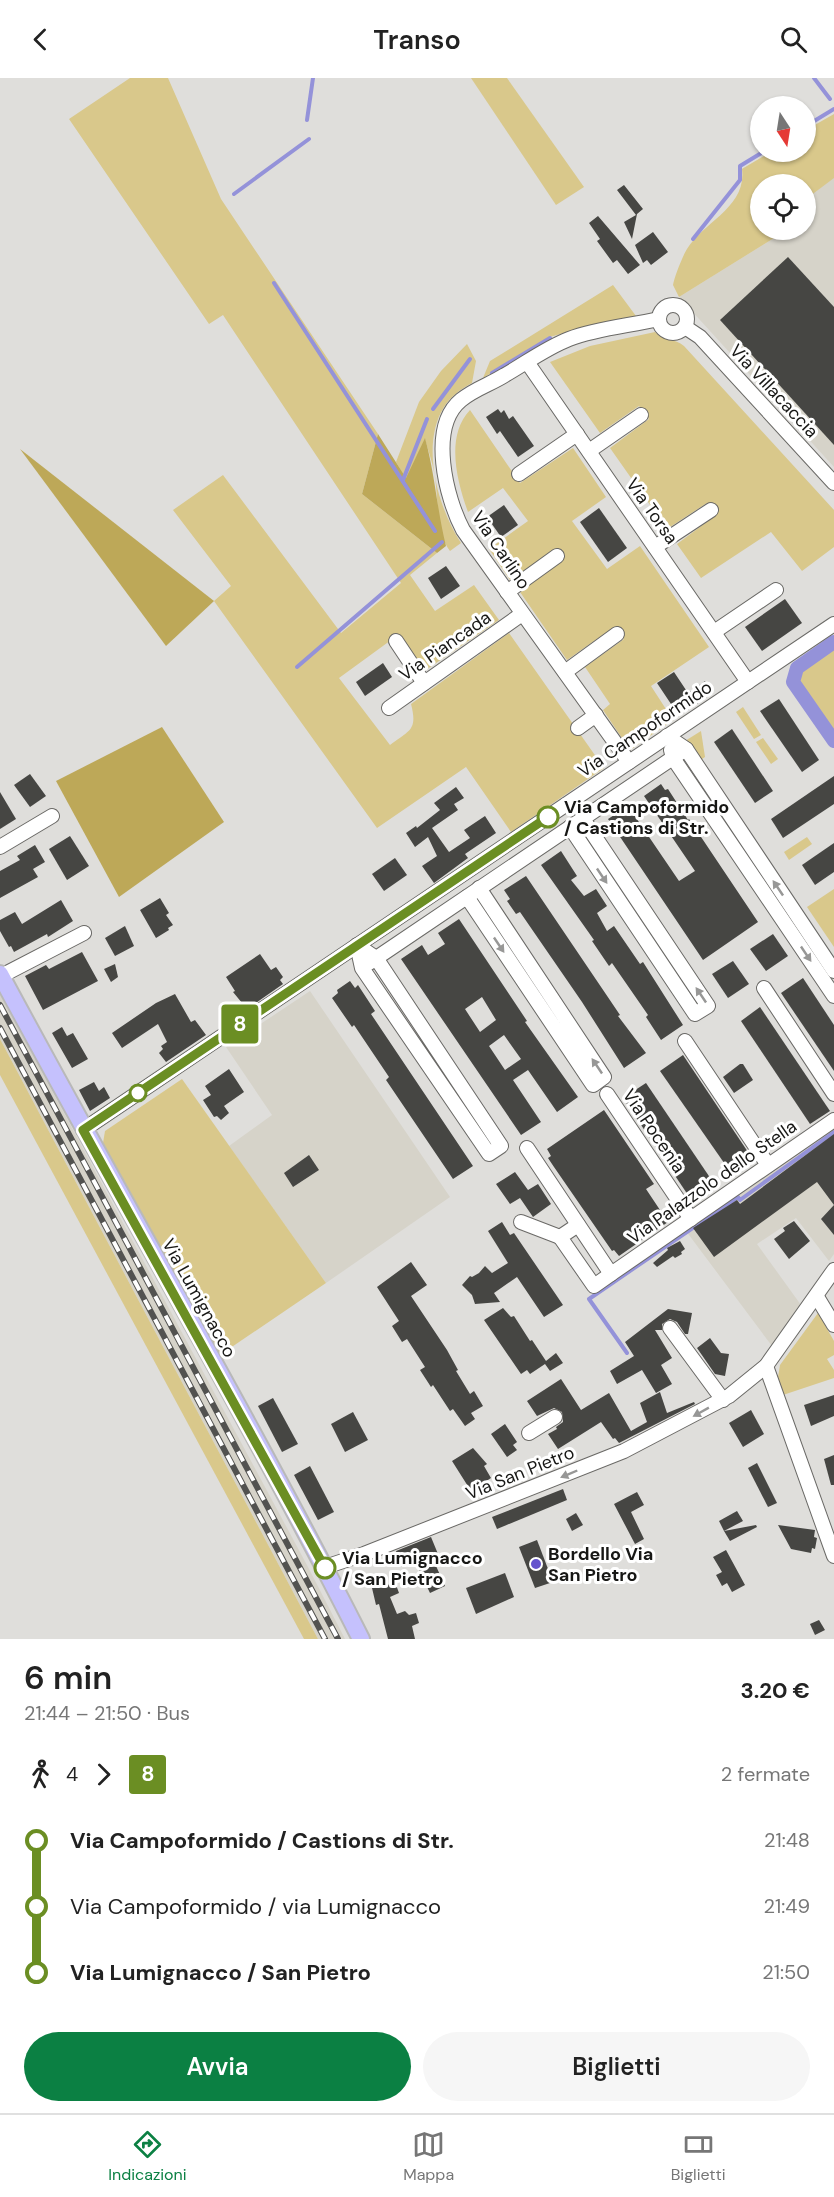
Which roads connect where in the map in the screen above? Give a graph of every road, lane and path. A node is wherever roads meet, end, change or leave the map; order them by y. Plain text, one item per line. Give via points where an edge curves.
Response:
1 (658, 319) junction
2 (685, 327) junction
3 (527, 362) junction
4 (641, 415) dead end
5 (577, 434) junction
6 (589, 451) junction
7 (519, 474) dead end
8 (834, 483) edge
9 (711, 510) dead end
10 (655, 547) junction
11 (557, 556) dead end
12 (777, 590) dead end
13 (507, 591) junction
14 (522, 614) junction
15 (834, 624) edge
16 (714, 632) junction
17 (617, 634) dead end
18 (396, 641) dead end
19 (565, 672) junction
20 (748, 682) junction
21 (424, 683) junction
22 (389, 708) dead end
23 (596, 715) junction
24 (578, 728) dead end
25 (668, 736) junction
26 (686, 749) junction
27 (673, 758) junction
28 (629, 762) junction
29 (52, 816) dead end
30 (583, 819) junction
31 (570, 827) junction
32 (742, 833) junction
33 (729, 841) junction
34 (0, 847) edge
35 (479, 888) junction
36 (467, 897) junction
37 (786, 912) junction
38 (84, 933) dead end
39 (357, 945) junction
40 (376, 958) junction
41 (362, 968) junction
42 (834, 971) edge
43 (1, 975) edge
44 (764, 988) dead end
45 (834, 996) edge
46 (685, 1041) dead end
47 (607, 1094) dead end
48 (834, 1094) edge
49 (834, 1120) edge
50 (83, 1130) junction
51 (527, 1148) dead end
52 (768, 1165) junction
53 (691, 1219) junction
54 (521, 1222) dead end
55 (578, 1225) junction
56 (560, 1237) junction
57 (834, 1270) edge
58 (611, 1274) junction
59 (817, 1297) junction
60 (834, 1325) edge
61 (670, 1328) dead end
62 (766, 1366) junction
63 (723, 1400) junction
64 (555, 1417) dead end
65 (529, 1433) dead end
66 (833, 1548) edge
67 (325, 1567) junction
68 (362, 1639) edge

1 - 2 street via 669,333 678,333
1 - 2 street via 664,308 676,305 686,313
1 - 3 street, Via Carlino via 586,333
2 - 8 street, Via Villacaccia via 700,337
3 - 5 street, Via Torsa
3 - 13 street, Via Carlino via 460,400 450,414 442,449 446,482 459,523
4 - 6 street
5 - 6 street, Via Torsa
5 - 7 street
6 - 10 street, Via Torsa
9 - 10 street
10 - 16 street, Via Torsa
11 - 13 street
12 - 16 street
13 - 14 street, Via Carlino
14 - 19 street, Via Carlino
14 - 21 street, Via Piancada
15 - 20 street, Via Campoformido
16 - 20 street, Via Torsa
17 - 19 street
18 - 21 street
19 - 23 street, Via Carlino
20 - 25 street, Via Campoformido
21 - 22 street, Via Piancada
23 - 24 street
23 - 28 street, Via Carlino
25 - 26 street
25 - 27 street
25 - 28 street, Via Campoformido
26 - 27 street
26 - 32 street
27 - 30 street
27 - 33 street
28 - 39 street, Via Campoformido
29 - 34 street
30 - 31 street
31 -> 30 street via 695,1014 702,1010 708,1006
31 - 35 street
32 - 33 street
37 -> 32 street
33 - 37 street
35 - 36 street
36 -> 35 street via 593,1085 604,1077
36 - 40 street
37 - 42 street
37 -> 45 street
38 - 43 street, Via Lumignacco
39 - 40 street
39 - 41 street
39 - 50 street, Via Campoformido
40 - 41 street
40 - 41 street via 501,1146 489,1154
43 - 50 main road, Via Lumignacco
44 - 48 street
46 - 52 street
47 - 53 street, Via Pocenia
49 - 52 street, Via Palazzolo dello Stella
50 - 67 main road, Via Lumignacco
51 - 55 street
52 - 53 street, Via Palazzolo dello Stella
53 - 58 street, Via Palazzolo dello Stella
54 - 56 street
55 - 56 street
55 - 58 street
56 - 58 street, Via Palazzolo dello Stella via 594,1286
57 - 59 street, Via San Pietro
59 - 60 street
59 - 62 street, Via San Pietro
61 - 63 street
62 - 63 street, Via San Pietro
62 - 66 street
63 -> 67 street, Via San Pietro via 624,1451
64 - 65 street
67 - 68 main road, Via Lumignacco

